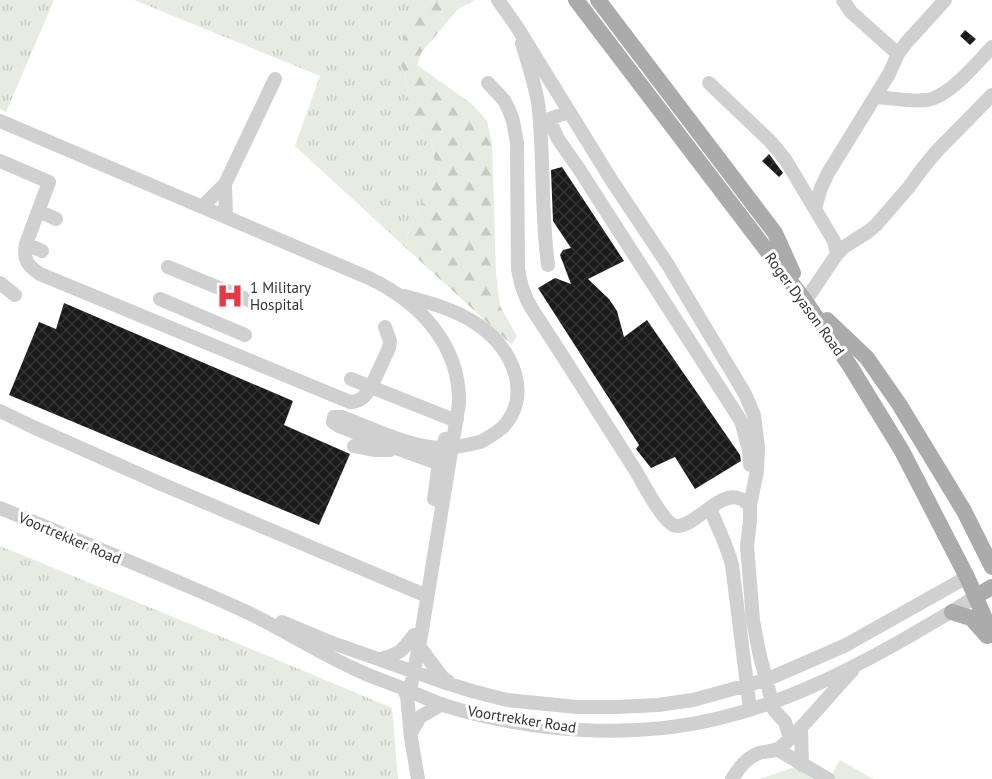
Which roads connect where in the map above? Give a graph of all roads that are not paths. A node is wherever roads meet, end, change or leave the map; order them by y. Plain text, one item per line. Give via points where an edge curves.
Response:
1 (498, 0) edge
2 (576, 0) edge
3 (598, 0) edge
4 (843, 0) edge
5 (945, 0) edge
6 (517, 27) junction
7 (992, 47) edge
8 (898, 54) junction
9 (275, 79) dead end
10 (709, 82) dead end
11 (488, 83) dead end
12 (992, 95) edge
13 (875, 97) junction
14 (569, 112) junction
15 (544, 114) junction
16 (0, 121) edge
17 (0, 161) edge
18 (225, 184) junction
19 (203, 206) junction
20 (815, 208) junction
21 (39, 211) junction
22 (226, 216) junction
23 (56, 219) dead end
24 (26, 244) junction
25 (42, 251) dead end
26 (837, 254) junction
27 (549, 265) dead end
28 (168, 267) dead end
29 (0, 283) edge
30 (399, 294) junction
31 (15, 295) dead end
32 (160, 299) dead end
33 (806, 300) junction
34 (256, 303) dead end
35 (386, 327) dead end
36 (245, 335) dead end
37 (351, 379) dead end
38 (371, 387) junction
39 (0, 411) edge
40 (754, 415) junction
41 (453, 419) junction
42 (741, 421) junction
43 (354, 446) dead end
44 (396, 449) junction
45 (444, 465) junction
46 (745, 502) junction
47 (0, 508) edge
48 (710, 508) junction
49 (964, 511) junction
50 (992, 542) edge
51 (992, 565) edge
52 (967, 577) junction
53 (992, 587) edge
54 (424, 595) junction
55 (976, 596) junction
56 (240, 609) junction
57 (952, 612) junction
58 (992, 635) edge
59 (417, 640) junction
60 (992, 641) edge
61 (381, 659) junction
62 (859, 664) junction
63 (410, 670) junction
64 (766, 680) junction
65 (454, 686) junction
66 (747, 686) junction
67 (407, 692) junction
68 (772, 702) junction
69 (442, 704) junction
70 (750, 710) junction
71 (801, 729) junction
72 (411, 733) junction
73 (790, 738) junction
74 (778, 750) junction
75 (802, 765) junction
76 (418, 779) edge
77 (732, 779) edge
78 (828, 779) edge

1 - 6 street
2 - 52 main road, Roger Dyason Road via 803,298 850,366 902,451
3 - 33 main road, Roger Dyason Road via 775,233
4 - 8 street
5 - 8 street
6 - 14 street
6 - 15 street
7 - 13 street via 939,96 927,100
8 - 13 street
9 - 18 street
10 - 20 street via 778,150
11 - 48 street via 509,110 517,143 518,269 525,297 667,521 682,525
12 - 26 street via 936,152 876,225
13 - 20 street via 828,173
14 - 15 street
14 - 40 street via 668,265
15 - 27 street via 544,222
15 - 42 street
16 - 19 street
17 - 21 street via 55,184
18 - 19 street
18 - 22 street
19 - 22 street
20 - 26 street
21 - 23 street
21 - 24 street
22 - 30 street
24 - 25 street
24 - 38 street via 25,259 34,270 350,402 361,400
26 - 33 street
28 - 34 street
29 - 31 street
30 - 41 street via 435,330 455,366 459,403
30 - 44 street, bridge via 442,307 483,328 512,363 518,385 510,417 480,442 434,447 342,417 332,420
32 - 36 street
33 - 49 main road, Roger Dyason Road via 867,358
35 - 38 street via 389,348
37 - 38 street
38 - 41 street
39 - 54 street
40 - 42 street
40 - 46 street via 757,471
41 - 45 street
42 - 46 street via 750,468
43 - 44 street via 381,451
44 - 45 street
45 - 54 street
46 - 48 street via 730,497
46 - 64 street via 750,521 749,577
47 - 56 street, Voortrekker Road
48 - 66 street via 732,565
49 - 50 main road
49 - 51 main road, Roger Dyason Road
51 - 52 main road
52 - 55 main road, Roger Dyason Road
52 - 64 street, Voortrekker Road via 846,645
53 - 55 main road
54 - 59 street
55 - 57 street, Voortrekker Road
55 - 58 main road, Roger Dyason Road
56 - 61 street, Voortrekker Road
56 - 67 street, Voortrekker Road
57 - 60 main road via 971,618
57 - 62 street, Voortrekker Road
59 - 61 street via 399,653
59 - 63 street
59 - 65 street via 442,677
61 - 63 street, Voortrekker Road
62 - 68 street, Voortrekker Road
62 - 71 street
63 - 65 street, Voortrekker Road
63 - 67 street
64 - 66 street, Voortrekker Road
64 - 68 street
65 - 66 street, Voortrekker Road via 507,700 597,707 693,700
66 - 70 street
67 - 69 street, Voortrekker Road
67 - 72 street
68 - 70 street, Voortrekker Road
68 - 73 street
69 - 70 street, Voortrekker Road via 562,729 609,731 654,729
69 - 72 street via 420,717
71 - 73 street
71 - 75 street
72 - 76 street
73 - 74 street
74 - 75 street
74 - 77 street via 745,761
75 - 78 street

